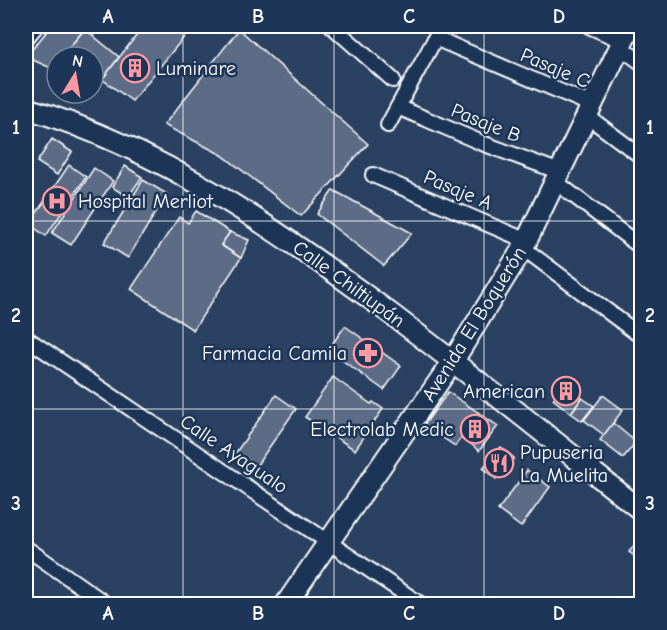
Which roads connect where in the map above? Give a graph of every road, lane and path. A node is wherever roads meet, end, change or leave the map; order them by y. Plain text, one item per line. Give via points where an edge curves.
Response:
1 (36, 26) edge
2 (332, 26) edge
3 (589, 26) edge
4 (439, 32) edge
5 (26, 38) edge
6 (624, 38) edge
7 (642, 63) edge
8 (393, 80) dead end
9 (398, 107) junction
10 (26, 108) edge
11 (590, 111) junction
12 (388, 125) dead end
13 (642, 157) edge
14 (373, 175) dead end
15 (558, 177) junction
16 (525, 245) junction
17 (642, 248) edge
18 (642, 337) edge
19 (26, 338) edge
20 (453, 361) junction
21 (642, 510) edge
22 (330, 541) junction
23 (26, 548) edge
24 (106, 604) edge
25 (286, 604) edge
26 (420, 604) edge

1 - 5 street
2 - 8 street
3 - 6 street
4 - 9 street
4 - 11 street, Pasaje C
6 - 7 street
6 - 11 main road, Avenida El Boquerón
9 - 12 street
9 - 15 street, Pasaje B
10 - 20 main road, Calle Chiltiupán via 136,150 238,207 333,271
11 - 13 street, Pasaje C
11 - 15 main road, Avenida El Boquerón
14 - 16 street, Pasaje A
15 - 16 main road, Avenida El Boquerón
15 - 17 street, Pasaje B
16 - 18 street, Pasaje A
16 - 20 main road, Avenida El Boquerón
19 - 22 street, Calle Ayagualo
20 - 21 main road, Calle Chiltiupán
20 - 22 main road, Avenida El Boquerón
22 - 25 main road, Avenida El Boquerón
22 - 26 street, Calle Ayagualo
23 - 24 street

